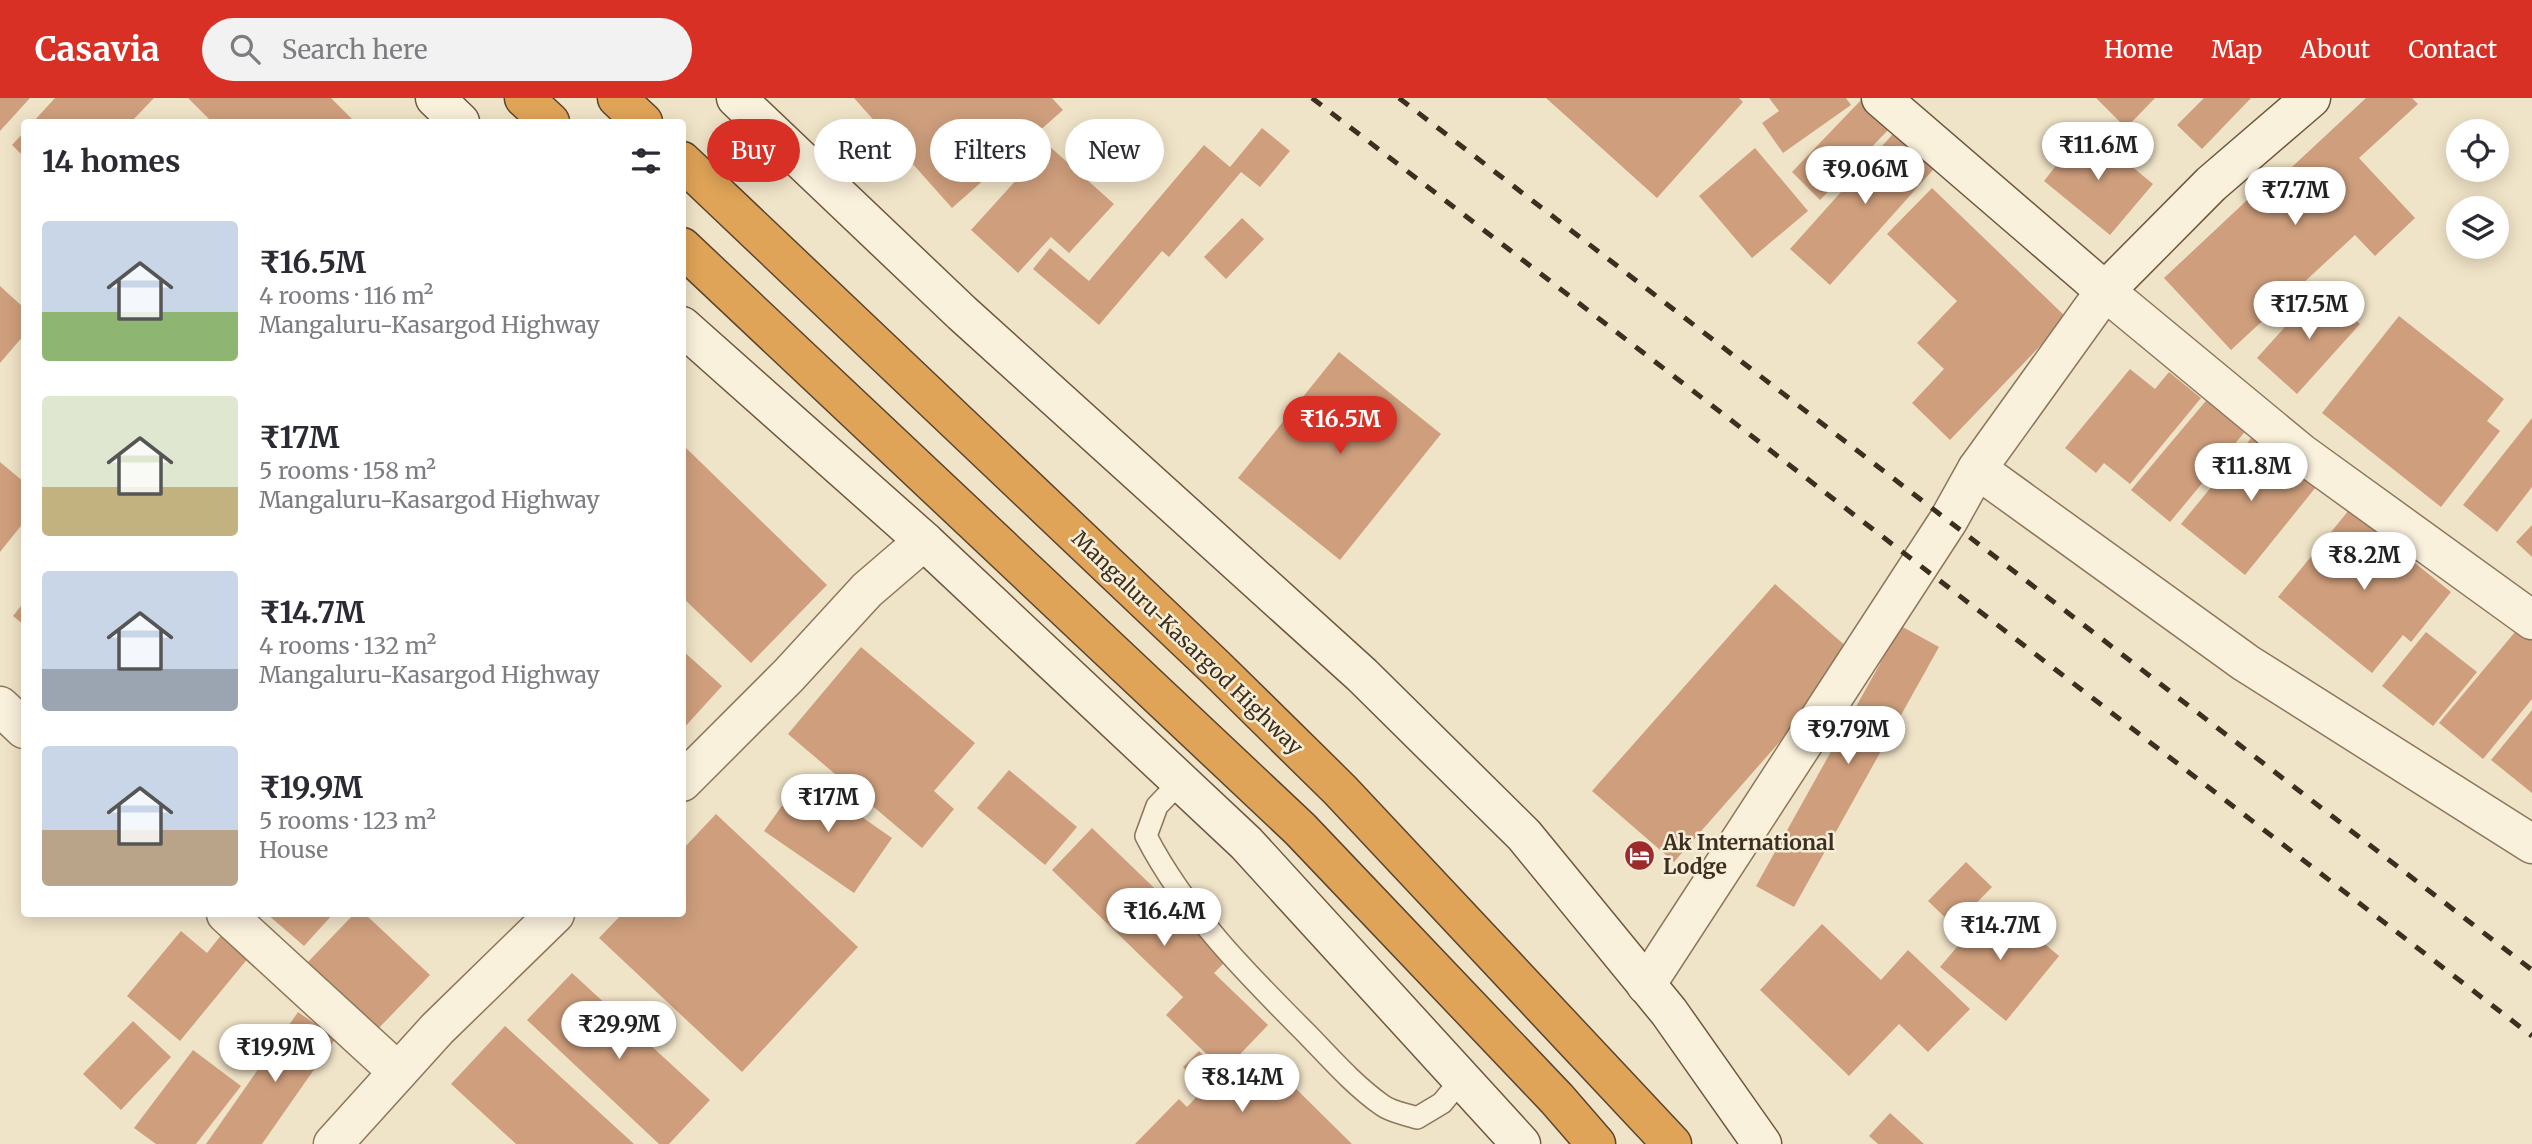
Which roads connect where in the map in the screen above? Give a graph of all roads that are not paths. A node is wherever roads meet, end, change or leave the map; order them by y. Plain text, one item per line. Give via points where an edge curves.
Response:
1 (435, 98) edge
2 (524, 98) edge
3 (617, 98) edge
4 (736, 98) edge
5 (1881, 98) edge
6 (2311, 98) edge
7 (457, 119) edge
8 (547, 119) edge
9 (640, 119) edge
10 (686, 165) edge
11 (686, 251) edge
12 (2105, 290) junction
13 (686, 330) edge
14 (1977, 469) junction
15 (924, 541) junction
16 (2532, 620) edge
17 (0, 706) edge
18 (21, 726) edge
19 (686, 778) edge
20 (1180, 782) junction
21 (2532, 844) edge
22 (229, 917) edge
23 (552, 917) edge
24 (1646, 985) junction
25 (398, 1072) junction
26 (1461, 1080) junction
27 (1759, 1143) edge
28 (332, 1144) edge
29 (1521, 1144) edge
30 (1596, 1144) edge
31 (1672, 1144) edge

1 - 7 street
2 - 8 highway
3 - 9 highway
4 - 24 street via 962,313 1372,684 1524,835
5 - 12 street
6 - 12 street via 2211,184
10 - 31 highway, Mangaluru-Kasargod Highway via 1340,790
11 - 30 highway via 1300,829
12 - 14 street
12 - 16 street via 2301,453
13 - 15 street
14 - 21 street via 2246,663
14 - 24 street via 1948,521
15 - 19 street via 867,590
15 - 20 street
17 - 18 street
20 - 26 street via 1245,843
20 - 26 lane via 1157,806 1146,836 1201,919 1262,989 1384,1107 1417,1118 1442,1103
22 - 25 street
23 - 25 street
24 - 27 street
25 - 28 street
26 - 29 street

